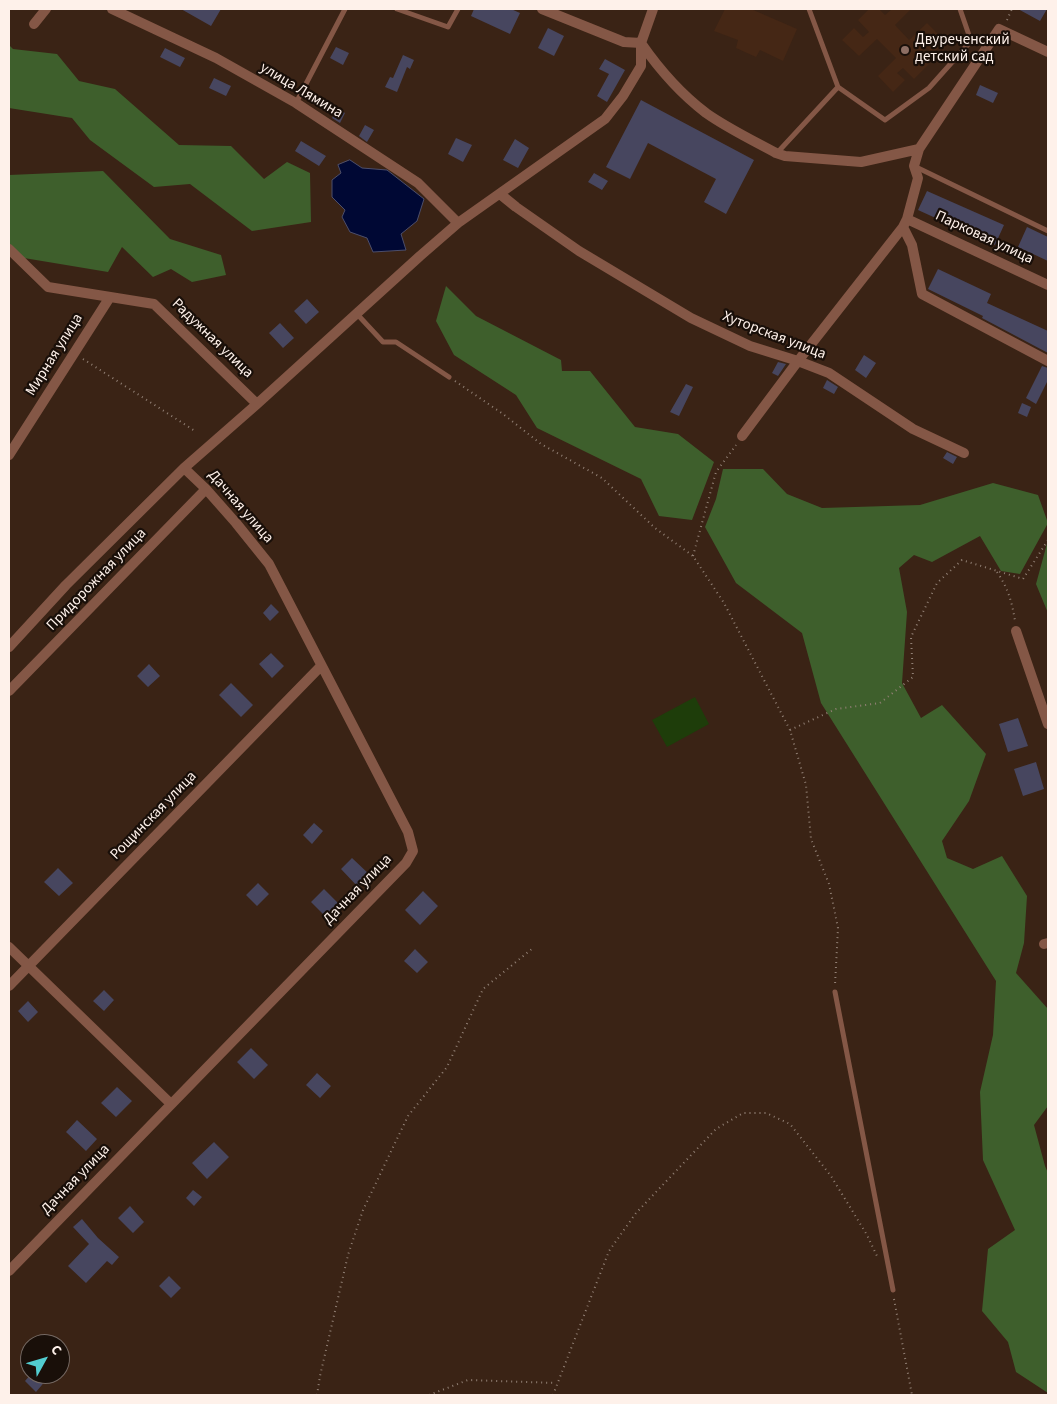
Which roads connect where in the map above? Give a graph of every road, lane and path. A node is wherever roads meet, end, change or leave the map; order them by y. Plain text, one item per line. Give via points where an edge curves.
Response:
1 (46, 9) edge
2 (112, 9) edge
3 (344, 9) edge
4 (397, 9) edge
5 (458, 9) edge
6 (542, 9) edge
7 (653, 9) edge
8 (809, 9) edge
9 (960, 9) edge
10 (34, 24) dead end
11 (641, 43) junction
12 (1048, 52) edge
13 (838, 87) junction
14 (296, 103) junction
15 (920, 150) junction
16 (776, 153) junction
17 (914, 166) junction
18 (500, 194) junction
19 (458, 223) junction
20 (905, 223) junction
21 (1048, 231) edge
22 (9, 250) edge
23 (1048, 285) edge
24 (110, 297) junction
25 (357, 314) junction
26 (75, 353) junction
27 (798, 361) junction
28 (1048, 361) edge
29 (449, 377) joint
30 (257, 404) junction
31 (194, 431) dead end
32 (742, 436) joint
33 (964, 453) dead end
34 (9, 455) edge
35 (184, 468) junction
36 (206, 489) junction
37 (1048, 540) edge
38 (693, 556) junction
39 (996, 571) junction
40 (1016, 631) joint
41 (9, 647) edge
42 (322, 666) junction
43 (9, 692) edge
44 (1048, 724) edge
45 (790, 730) junction
46 (9, 946) edge
47 (533, 948) dead end
48 (28, 966) junction
49 (9, 986) edge
50 (835, 992) joint
51 (171, 1104) junction
52 (878, 1259) dead end
53 (9, 1271) edge
54 (893, 1290) joint
55 (557, 1383) junction
56 (318, 1395) edge
57 (429, 1395) edge
58 (553, 1395) edge
59 (912, 1395) edge

1 - 10 street
2 - 14 street, улица Лямина via 216,58
3 - 14 lane
4 - 5 lane via 448,27
6 - 11 street via 624,42
7 - 11 street
8 - 13 lane
9 - 13 lane via 971,41 929,88 885,120
11 - 16 street via 673,83 707,113
11 - 18 street via 641,66 605,119
12 - 15 street via 999,29
13 - 16 lane
14 - 19 street, улица Лямина via 418,183
15 - 16 street via 861,162
15 - 17 street
17 - 20 street via 918,178
17 - 21 lane
18 - 19 street
18 - 27 street, Хуторская улица via 579,251 691,318 750,346
19 - 25 street
20 - 23 street, Парковая улица
20 - 27 street
20 - 28 street via 922,294
22 - 24 street, Радужная улица via 48,287
24 - 26 street, Мирная улица
24 - 30 street, Радужная улица via 154,304
25 - 29 lane via 384,342 396,342
25 - 30 street
26 - 31 path
26 - 34 street, Мирная улица
27 - 32 street
27 - 33 street, Хуторская улица via 829,373 913,429
29 - 38 path via 541,444 602,478 655,528
30 - 35 street
32 - 38 path via 716,472
35 - 36 street, Дачная улица
35 - 41 street via 66,585
36 - 42 street, Дачная улица via 269,564
36 - 43 street, Придорожная улица
37 - 39 path via 1023,579
38 - 45 path via 724,604
39 - 40 path via 1007,587
39 - 45 path via 962,560 937,583 910,637 913,677 880,702 836,709
40 - 44 street
42 - 48 street, Рощинская улица
42 - 51 street, Дачная улица via 408,832 413,851 406,863
45 - 50 path via 806,785 810,840 829,884 838,928
46 - 48 street
47 - 56 path via 483,989 448,1067 404,1124 363,1210 348,1255
48 - 49 street, Рощинская улица
48 - 51 street
50 - 54 lane
51 - 53 street, Дачная улица
52 - 55 path via 831,1176 790,1124 766,1113 742,1113 716,1128 636,1213 609,1251
54 - 59 path
55 - 57 path via 468,1380
55 - 58 path

